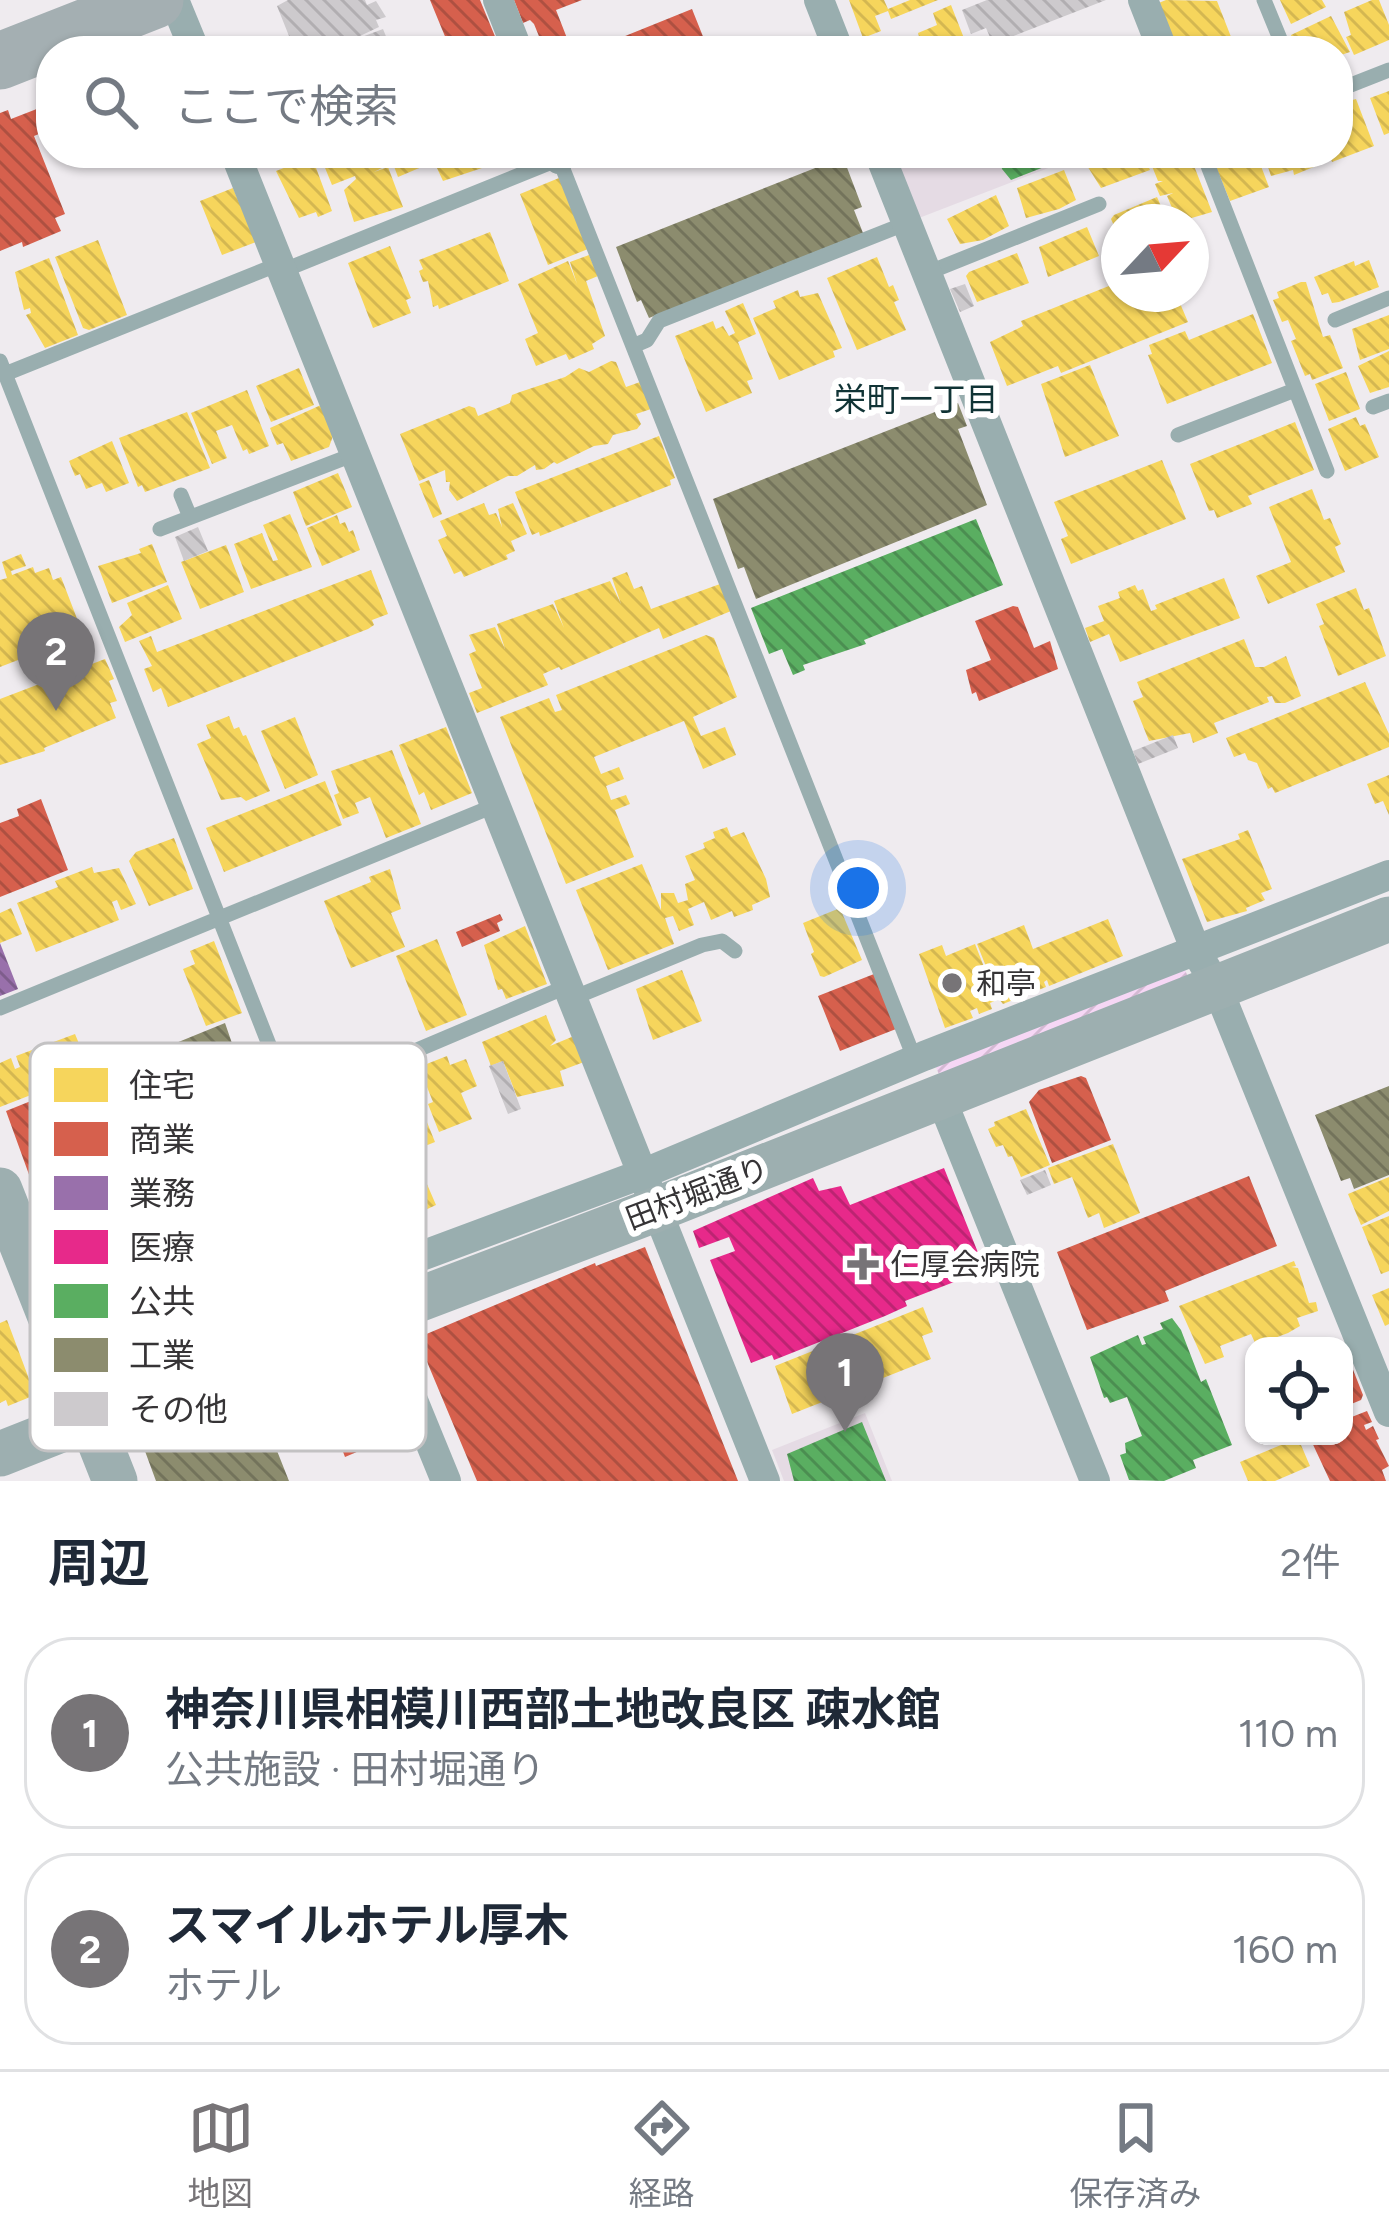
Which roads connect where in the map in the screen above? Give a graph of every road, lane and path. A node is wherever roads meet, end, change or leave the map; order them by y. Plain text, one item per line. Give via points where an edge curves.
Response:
1 (154, 0) edge
2 (174, 0) edge
3 (498, 0) edge
4 (819, 0) edge
5 (1143, 0) edge
6 (1264, 0) edge
7 (63, 36) edge
8 (188, 36) edge
9 (512, 36) edge
10 (833, 36) edge
11 (1157, 36) edge
12 (1279, 36) edge
13 (36, 47) edge
14 (0, 61) edge
15 (1389, 70) edge
16 (1353, 84) edge
17 (241, 168) edge
18 (528, 168) edge
19 (563, 168) edge
20 (885, 168) edge
21 (1209, 168) edge
22 (1099, 204) dead end
23 (907, 223) junction
24 (280, 268) junction
25 (927, 273) junction
26 (1389, 298) edge
27 (1335, 320) dead end
28 (633, 346) junction
29 (3, 367) edge
30 (1295, 390) junction
31 (1178, 435) dead end
32 (355, 454) junction
33 (1327, 471) dead end
34 (182, 495) dead end
35 (190, 517) junction
36 (160, 530) dead end
37 (496, 805) junction
38 (1389, 875) edge
39 (221, 918) junction
40 (1389, 919) edge
41 (735, 951) dead end
42 (1206, 969) junction
43 (570, 992) junction
44 (0, 1008) edge
45 (269, 1043) edge
46 (426, 1049) edge
47 (915, 1060) junction
48 (941, 1097) junction
49 (0, 1190) edge
50 (649, 1192) junction
51 (30, 1266) edge
52 (426, 1276) edge
53 (1389, 1412) edge
54 (426, 1433) edge
55 (30, 1441) edge
56 (103, 1451) edge
57 (0, 1454) edge
58 (115, 1481) edge
59 (446, 1481) edge
60 (765, 1481) edge
61 (1095, 1481) edge

1 - 7 highway
2 - 8 street
3 - 9 street
4 - 10 street
5 - 11 street
6 - 12 lane
13 - 14 highway
15 - 16 lane
17 - 24 street
18 - 24 lane
19 - 28 lane
20 - 23 street
21 - 30 lane
22 - 25 lane
23 - 25 street
23 - 28 lane via 659,321
24 - 29 lane
24 - 32 street
25 - 42 street
26 - 27 lane
28 - 47 lane
29 - 39 lane
30 - 31 lane
30 - 33 lane
32 - 35 lane
32 - 37 street
34 - 35 lane
35 - 36 lane
37 - 39 lane
37 - 43 street
38 - 42 street
39 - 44 lane
39 - 45 lane
40 - 42 street, 田村堀通り
41 - 43 lane via 722,941 702,945
42 - 47 street
42 - 48 street, 田村堀通り
42 - 53 street
43 - 46 lane
43 - 50 street
47 - 50 street
48 - 50 street, 田村堀通り
48 - 61 street
49 - 51 street
50 - 52 street, 田村堀通り
50 - 60 street
54 - 59 street
55 - 57 street, 田村堀通り
56 - 58 street

